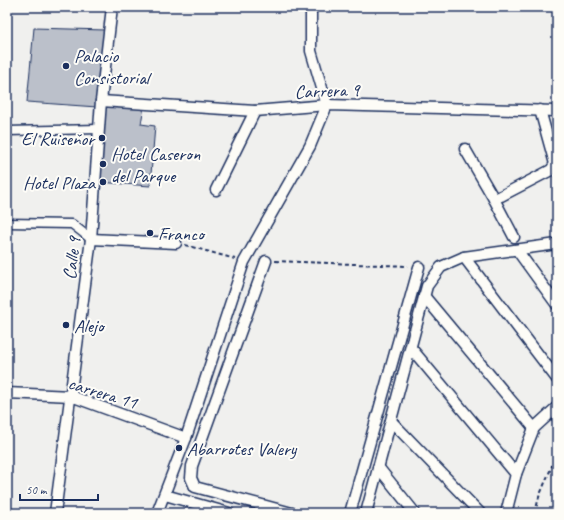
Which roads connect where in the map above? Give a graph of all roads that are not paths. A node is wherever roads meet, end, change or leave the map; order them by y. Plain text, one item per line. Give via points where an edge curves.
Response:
1 (112, 7) edge
2 (311, 7) edge
3 (101, 101) junction
4 (327, 105) junction
5 (540, 110) junction
6 (256, 111) junction
7 (556, 111) dead end
8 (99, 129) junction
9 (7, 131) edge
10 (465, 149) dead end
11 (216, 190) dead end
12 (494, 199) junction
13 (7, 223) edge
14 (514, 237) dead end
15 (91, 239) junction
16 (176, 243) road end
17 (557, 244) edge
18 (517, 250) junction
19 (464, 257) junction
20 (266, 261) road end
21 (419, 266) road end
22 (424, 296) junction
23 (557, 305) edge
24 (410, 348) junction
25 (557, 379) edge
26 (7, 393) edge
27 (71, 396) junction
28 (557, 407) edge
29 (391, 421) junction
30 (534, 428) junction
31 (186, 438) junction
32 (378, 467) junction
33 (516, 474) junction
34 (165, 495) junction
35 (55, 513) edge
36 (157, 513) edge
37 (229, 513) edge
38 (292, 513) edge
39 (350, 513) edge
40 (366, 513) edge
41 (415, 513) edge
42 (480, 513) edge
43 (506, 513) edge

1 - 3 street, Calle 9
2 - 4 street via 311,51
3 - 6 street, Carrera 9
3 - 8 street, Calle 9
4 - 5 street, Carrera 9
4 - 6 street, Carrera 9
4 - 31 street via 310,146 244,262
5 - 7 street, Carrera 9
5 - 12 street via 555,164 551,170
6 - 11 street
8 - 9 street
8 - 15 street, Calle 9
10 - 12 street
12 - 14 street
13 - 15 street via 72,224
15 - 16 street
15 - 27 street, Calle 9
17 - 18 street
18 - 19 street
18 - 23 street
19 - 22 street via 441,267 427,286
19 - 25 street
20 - 38 street via 192,466 191,478 195,487
21 - 39 street
22 - 24 street
22 - 30 street
24 - 29 street
24 - 33 street
26 - 27 street, carrera 11
27 - 31 street, carrera 11
27 - 35 street, Calle 9
28 - 30 street
29 - 32 street
29 - 42 street
30 - 33 street
31 - 34 street
32 - 40 street
32 - 41 street
33 - 43 street
34 - 36 street
34 - 37 street

